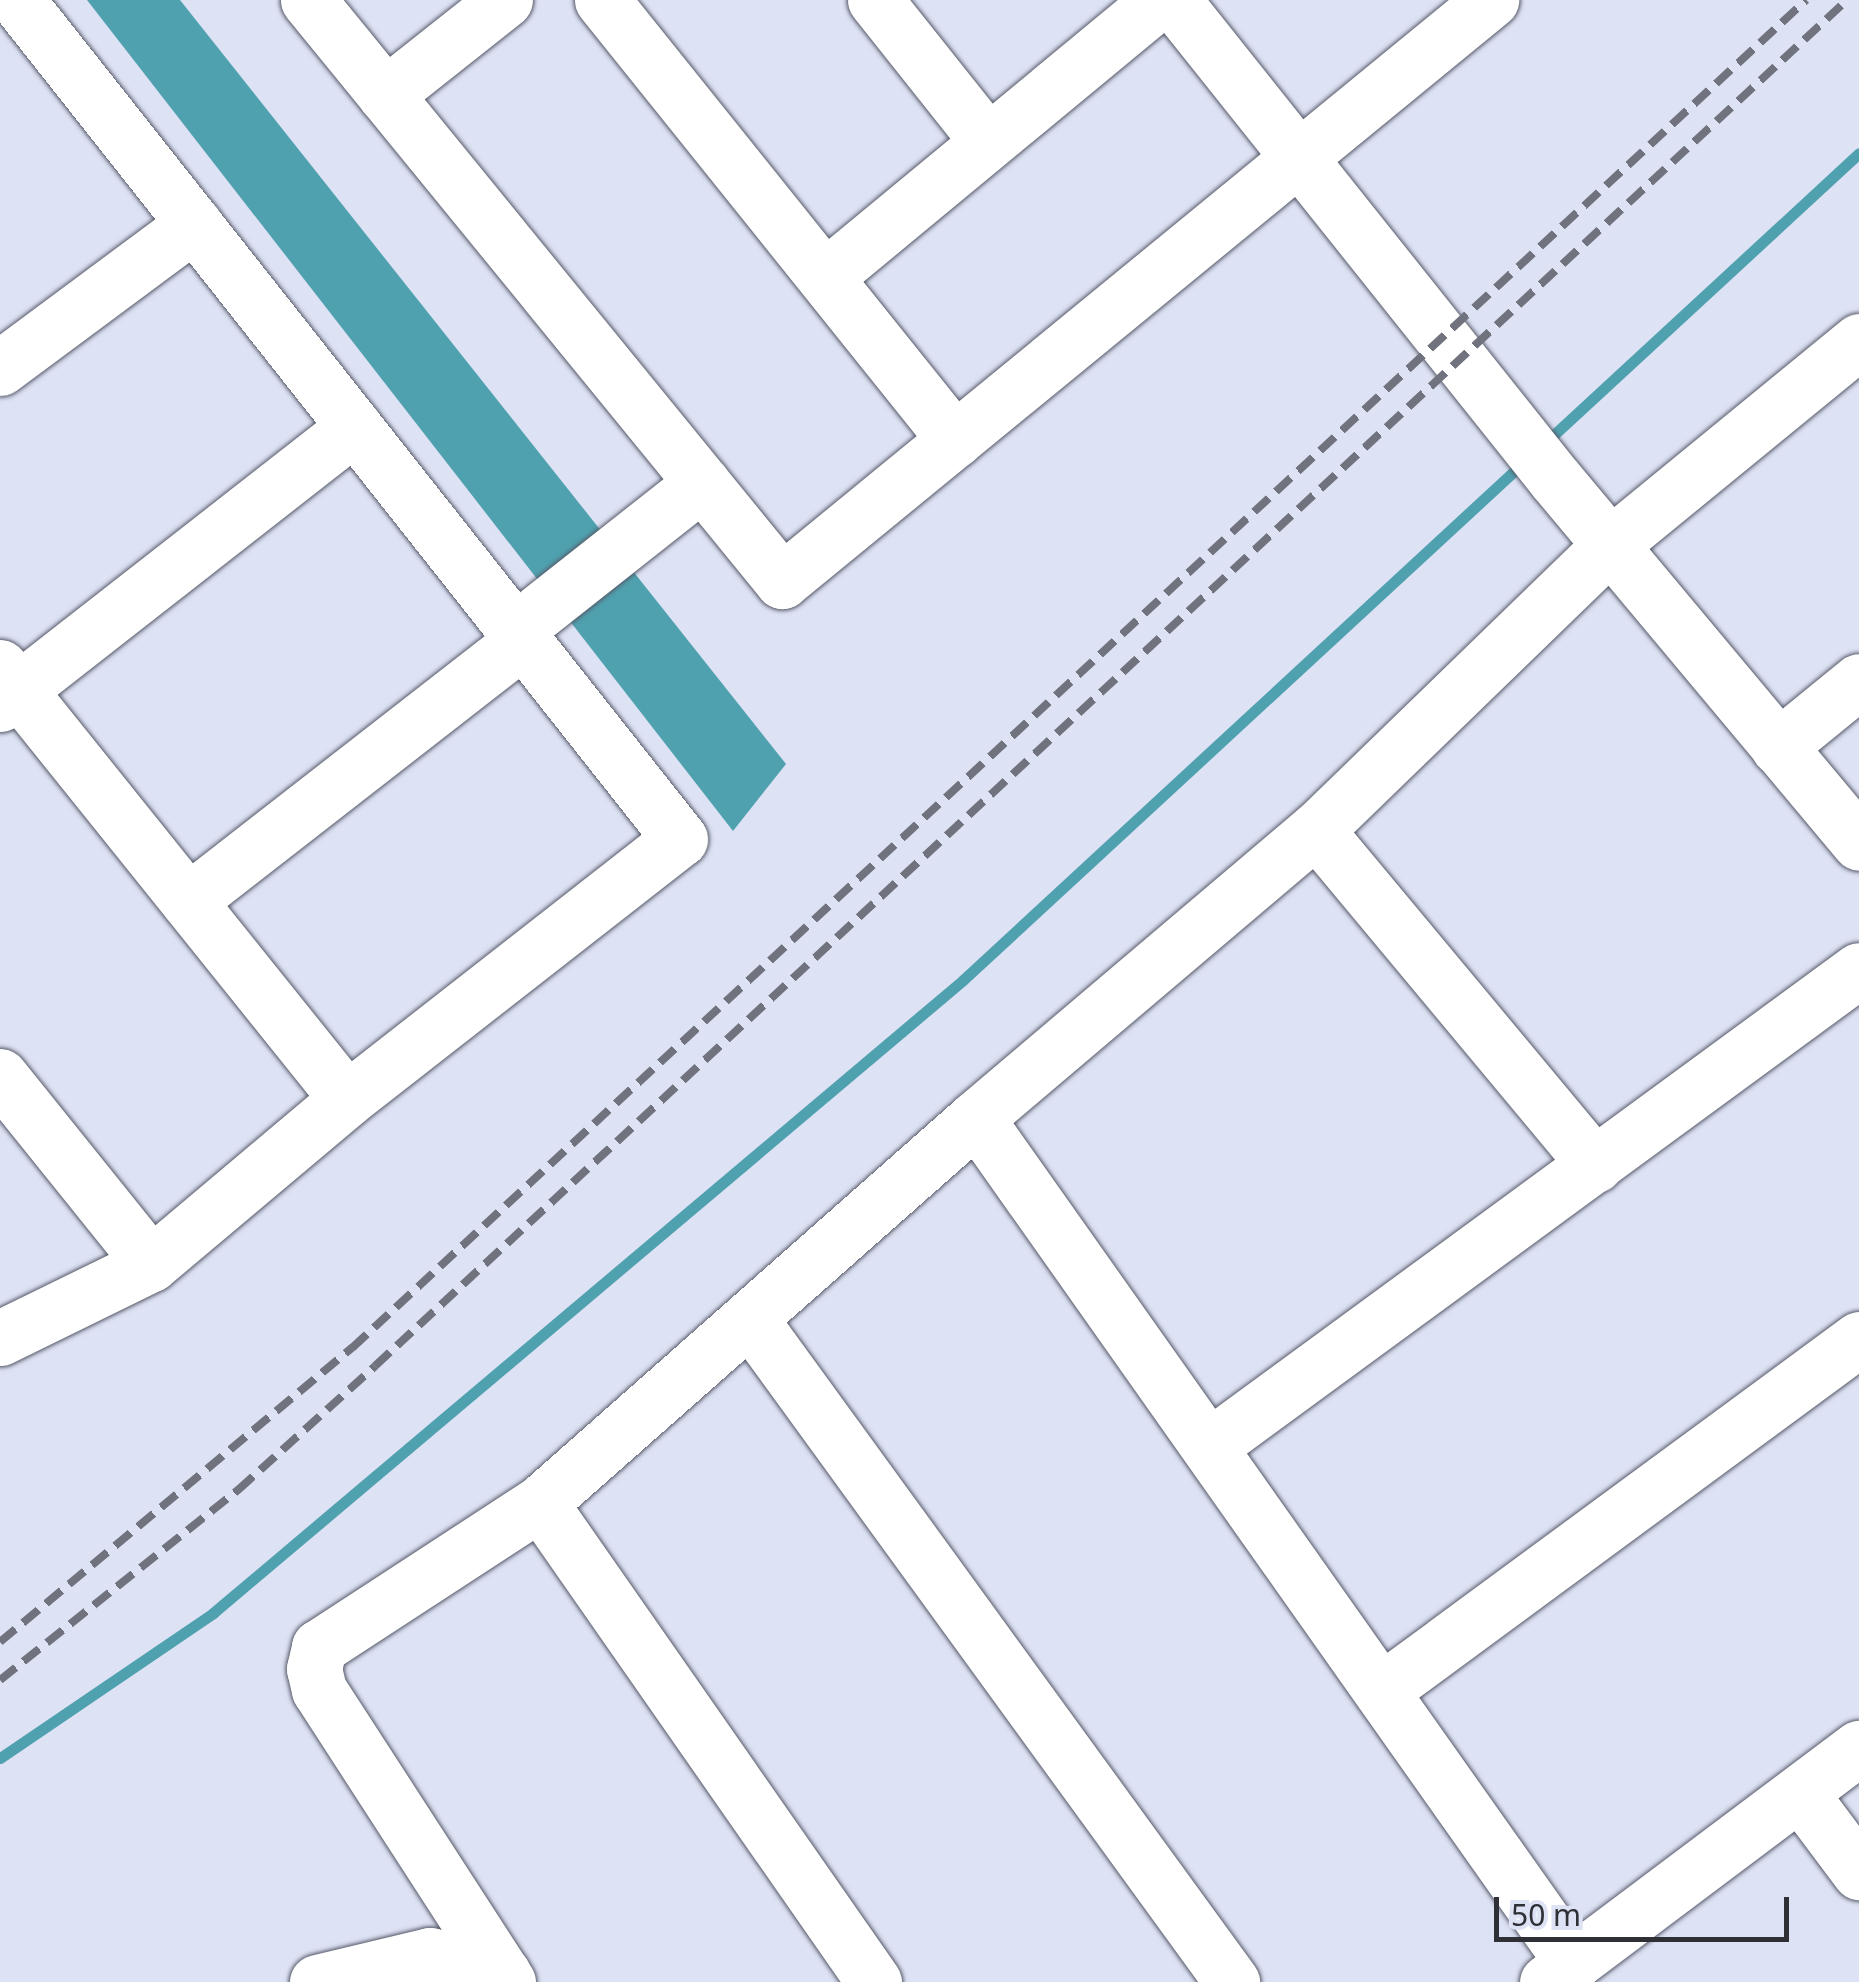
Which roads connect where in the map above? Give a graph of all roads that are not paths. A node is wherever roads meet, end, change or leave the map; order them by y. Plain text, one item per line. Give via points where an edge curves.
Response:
1 (308, 0) edge
2 (505, 0) edge
3 (602, 0) edge
4 (876, 0) edge
5 (1160, 0) edge
6 (1173, 0) edge
7 (1490, 0) edge
8 (12, 7) edge
9 (385, 95) junction
10 (988, 142) junction
11 (1299, 158) junction
12 (194, 224) junction
13 (824, 277) junction
14 (1859, 341) edge
15 (0, 368) edge
16 (355, 428) junction
17 (955, 440) junction
18 (702, 484) junction
19 (1610, 545) junction
20 (521, 634) junction
21 (1859, 680) edge
22 (6, 687) edge
23 (1778, 746) junction
24 (1316, 830) junction
25 (1859, 843) edge
26 (188, 901) junction
27 (1859, 970) edge
28 (0, 1076) edge
29 (348, 1099) junction
30 (976, 1118) junction
31 (1595, 1165) junction
32 (151, 1264) junction
33 (750, 1320) junction
34 (0, 1338) edge
35 (1859, 1340) edge
36 (1211, 1444) junction
37 (540, 1503) junction
38 (1382, 1690) junction
39 (1859, 1748) edge
40 (1800, 1793) junction
41 (1859, 1872) edge
42 (1560, 1972) edge
43 (506, 1978) edge
44 (334, 1979) edge
45 (874, 1982) edge
46 (1232, 1982) edge

1 - 9 street
2 - 9 street
3 - 13 street
4 - 10 street
5 - 10 street
6 - 11 street
7 - 11 street
8 - 12 street
9 - 18 street
10 - 13 street
11 - 17 street
11 - 19 street
12 - 15 street
12 - 16 street
13 - 17 street
14 - 19 street
16 - 20 street
16 - 22 street
17 - 18 street via 782,581
18 - 20 street
19 - 23 street
19 - 24 street
20 - 26 street
20 - 29 street via 680,838
21 - 23 street
22 - 26 street
23 - 25 street
24 - 30 street
24 - 31 street
26 - 29 street
27 - 31 street
28 - 32 street
29 - 32 street
30 - 33 street
30 - 36 street
31 - 36 street
32 - 34 street
33 - 37 street
33 - 46 street
35 - 38 street
36 - 38 street
37 - 43 street via 343,1627 319,1647 314,1668 318,1690
37 - 45 street
38 - 42 street
39 - 40 street
40 - 41 street
40 - 42 street
43 - 44 street via 430,1956

